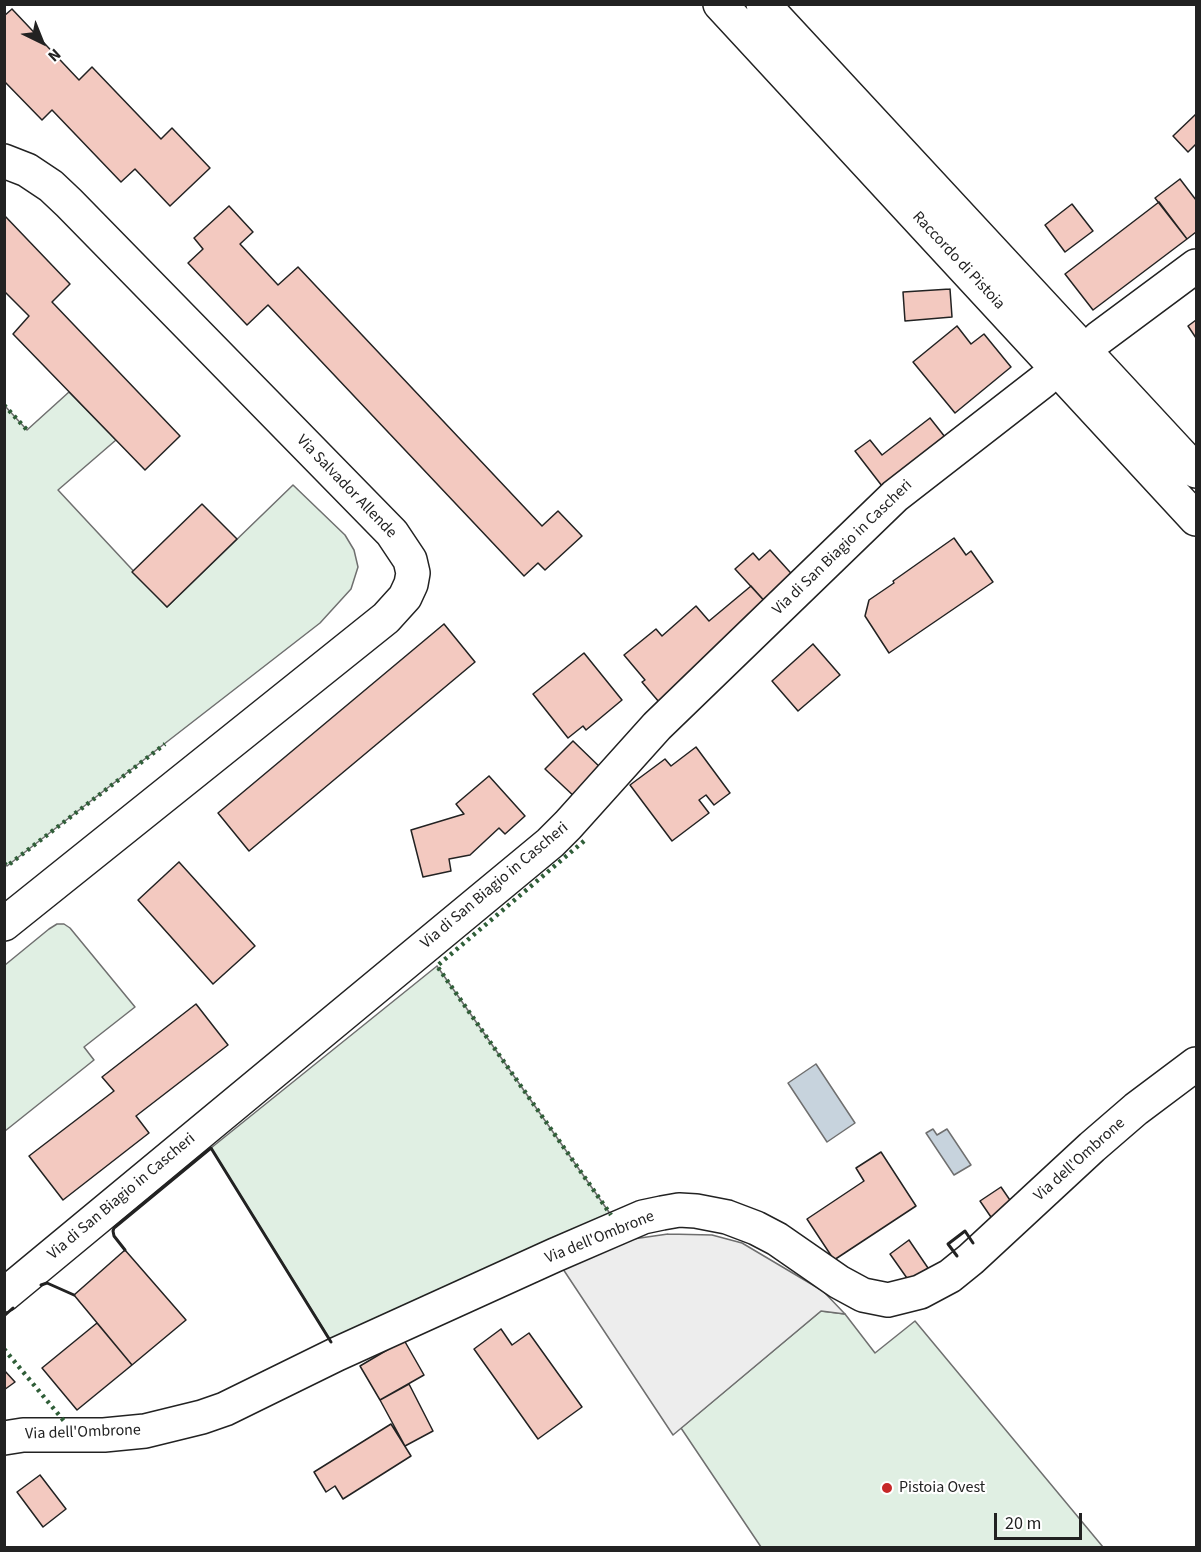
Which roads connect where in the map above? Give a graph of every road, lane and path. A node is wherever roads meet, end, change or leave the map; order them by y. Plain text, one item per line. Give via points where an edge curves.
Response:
1 (720, 4) edge
2 (764, 4) edge
3 (4, 161) edge
4 (1197, 266) edge
5 (1099, 338) dead end
6 (1043, 381) dead end
7 (1197, 471) edge
8 (1197, 519) edge
9 (4, 924) edge
10 (1197, 1064) edge
11 (4, 1295) edge
12 (4, 1438) edge

1 - 8 main road, Raccordo di Pistoia
2 - 7 main road, Raccordo di Pistoia
3 - 9 main road, Via Salvador Allende via 27,170 69,203 392,533 410,560 413,573 405,597 386,618
4 - 5 main road
6 - 11 main road, Via di San Biagio in Cascheri via 895,496 657,726 550,843
10 - 12 main road, Via dell'Ombrone via 1136,1109 971,1259 950,1276 912,1295 888,1300 863,1295 756,1228 696,1210 671,1211 643,1217 565,1251 202,1417 145,1431

